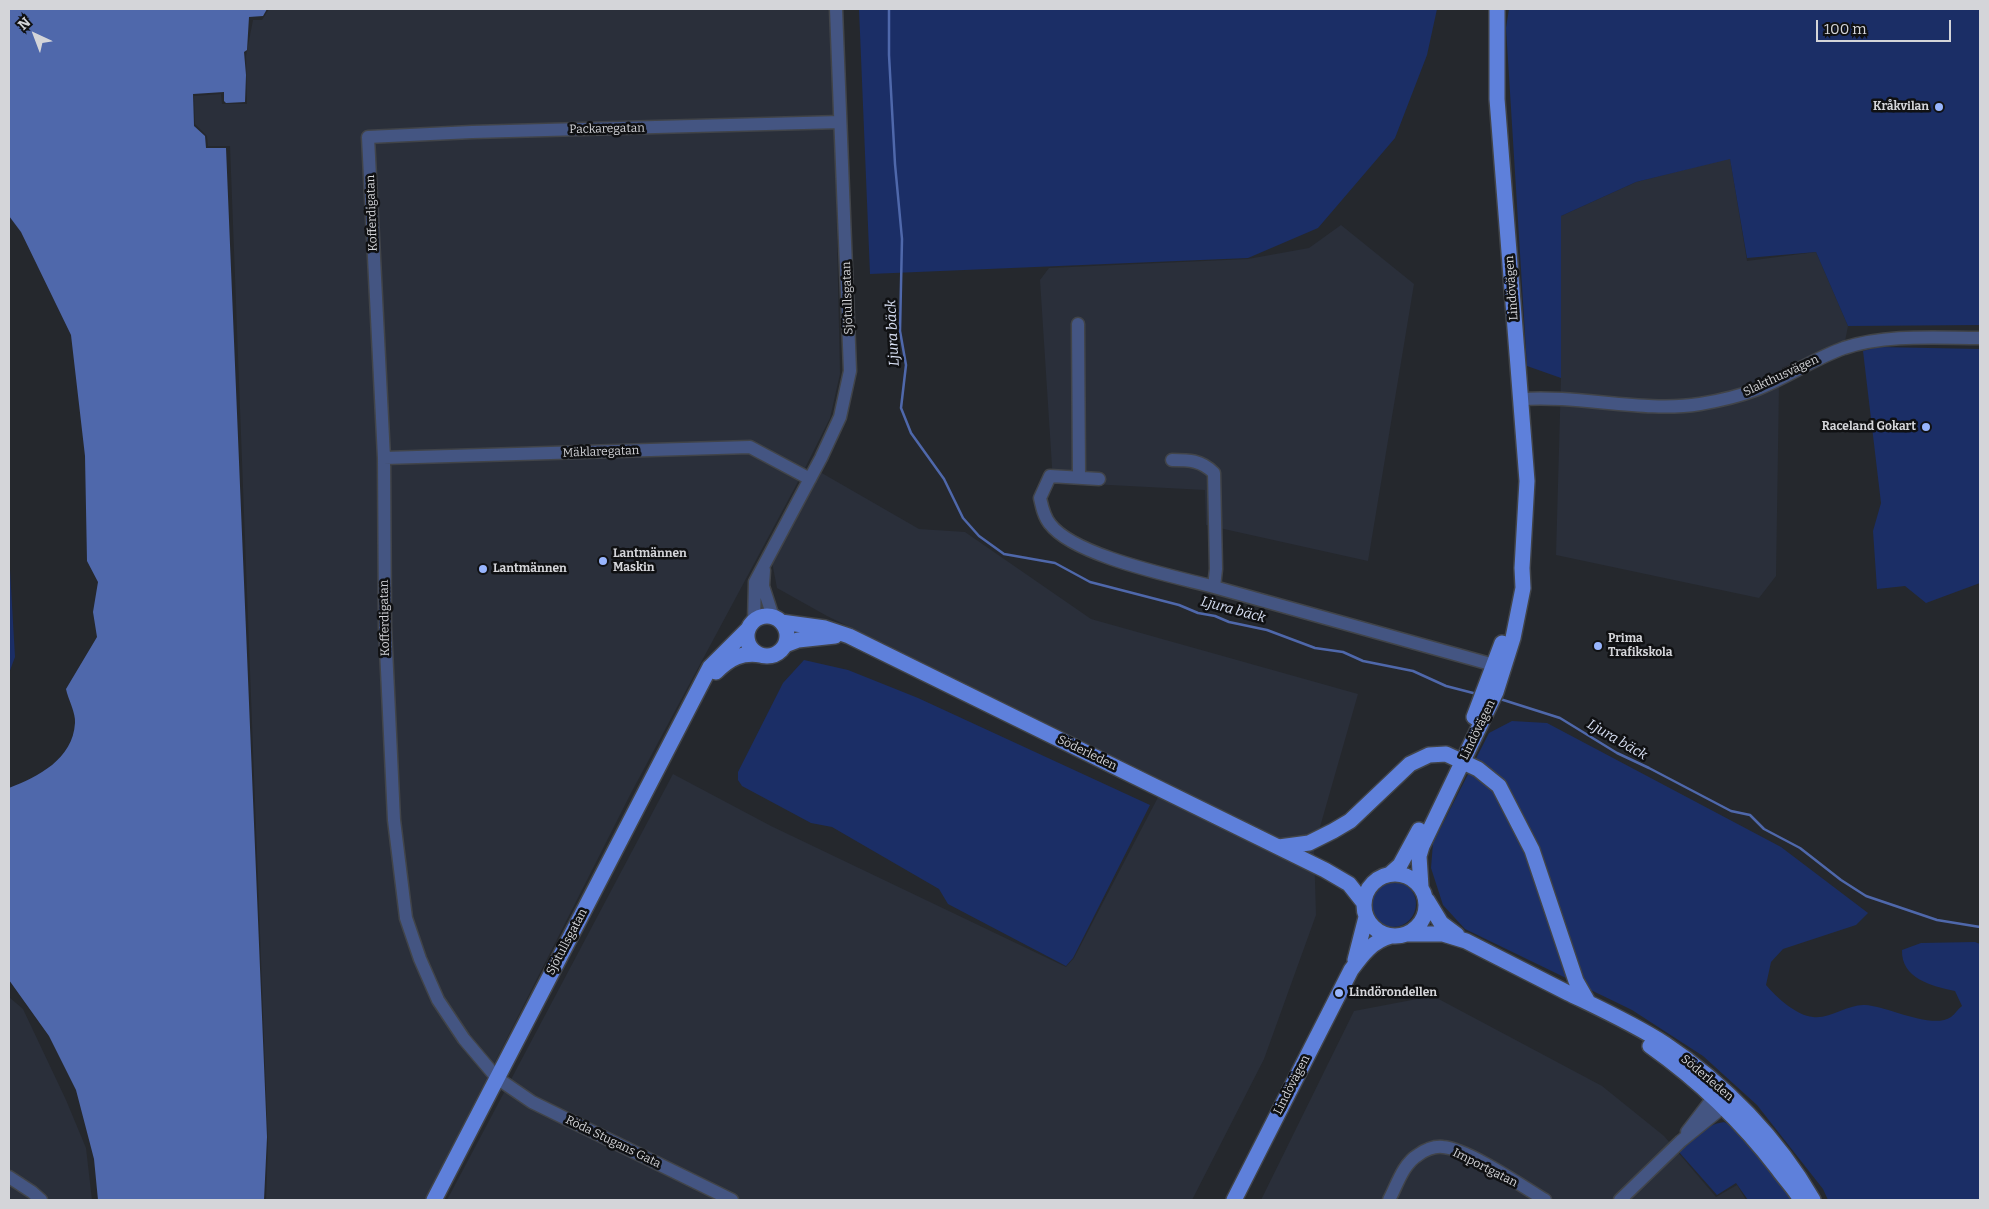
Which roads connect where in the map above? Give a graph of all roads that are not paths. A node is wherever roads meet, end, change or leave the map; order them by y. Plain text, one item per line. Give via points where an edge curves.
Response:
1 (836, 9) edge
2 (1497, 9) edge
3 (840, 122) junction
4 (375, 137) joint
5 (1078, 324) dead end
6 (1980, 338) edge
7 (1522, 399) junction
8 (384, 458) junction
9 (1172, 460) dead end
10 (1078, 477) junction
11 (810, 479) junction
12 (1099, 480) dead end
13 (764, 568) junction
14 (1522, 568) junction
15 (1214, 587) junction
16 (777, 619) junction
17 (751, 626) junction
18 (848, 636) junction
19 (785, 645) junction
20 (762, 655) junction
21 (1494, 665) junction
22 (702, 685) junction
23 (1489, 696) junction
24 (1459, 760) junction
25 (1278, 847) junction
26 (1325, 870) junction
27 (1384, 876) junction
28 (1424, 892) junction
29 (1365, 910) junction
30 (1407, 934) junction
31 (1391, 936) junction
32 (1466, 941) junction
33 (1351, 970) junction
34 (1569, 993) junction
35 (1588, 1002) junction
36 (498, 1078) junction
37 (1721, 1100) junction
38 (9, 1177) edge
39 (41, 1200) edge
40 (434, 1200) edge
41 (732, 1200) edge
42 (1234, 1200) edge
43 (1389, 1200) edge
44 (1545, 1200) edge
45 (1620, 1200) edge
46 (1801, 1200) edge
47 (1813, 1200) edge

1 - 3 street, Sjötullsgatan
2 - 7 main road, Lindövägen via 1497,99
3 - 4 street, Packaregatan
3 - 11 street, Sjötullsgatan via 850,371 840,417
4 - 8 street, Kofferdigatan via 368,137
5 - 10 street
6 - 7 street, Slakthusvägen via 1926,338 1857,345 1830,354 1755,390 1698,405 1572,398
7 - 14 main road, Lindövägen via 1527,481
8 - 11 street, Mäklaregatan via 750,447
8 - 36 street, Kofferdigatan via 385,627 394,820 406,918 438,1000 464,1039
9 - 15 street via 1193,460 1214,473
10 - 12 street
10 - 15 street via 1050,476 1040,498 1049,523 1063,537 1097,553
11 - 13 street, Sjötullsgatan
13 - 16 street via 764,586
13 - 17 street, Sjötullsgatan via 755,582
14 - 21 main road, Lindövägen
14 - 23 main road, Lindövägen via 1521,603 1505,669
15 - 21 street
16 - 17 main road via 764,617
16 - 18 main road, Söderleden
16 - 19 main road via 787,632
17 - 20 main road via 751,648
17 - 22 main road, Sjötullsgatan via 710,667
18 - 19 main road, Söderleden via 816,637
18 - 25 main road, Söderleden
19 - 20 main road via 775,654
20 - 22 main road, Sjötullsgatan via 745,654 728,660
21 - 23 main road, Lindövägen
22 - 36 main road, Sjötullsgatan
23 - 24 main road, Lindövägen
24 - 25 main road via 1439,753 1410,764 1338,828 1309,843
24 - 27 main road, Lindövägen via 1406,855
24 - 28 main road, Lindövägen via 1420,851 1419,870
24 - 35 main road via 1488,776 1509,802 1532,850 1576,980
25 - 26 main road, Söderleden
26 - 27 main road, Söderleden via 1354,878
26 - 29 main road, Söderleden via 1349,884
27 - 28 main road via 1408,876
27 - 29 main road via 1368,889
28 - 30 main road via 1427,909 1423,920
28 - 32 main road, Söderleden via 1441,923
29 - 31 main road via 1372,926
29 - 33 main road, Lindövägen
30 - 31 main road
30 - 32 main road, Söderleden via 1443,934
31 - 33 main road, Lindövägen via 1370,946
32 - 34 main road, Söderleden
33 - 42 main road, Lindövägen
34 - 35 main road, Söderleden
34 - 37 main road, Söderleden via 1664,1056
35 - 37 main road, Söderleden via 1666,1045 1694,1065
36 - 40 main road, Sjötullsgatan
36 - 41 street, Röda Stugans Gata via 532,1102
37 - 45 street via 1700,1113 1681,1141
37 - 46 main road, Söderleden
37 - 47 main road, Söderleden via 1780,1152
38 - 39 street
43 - 44 street, Importgatan via 1416,1155 1431,1148 1444,1147 1464,1154

